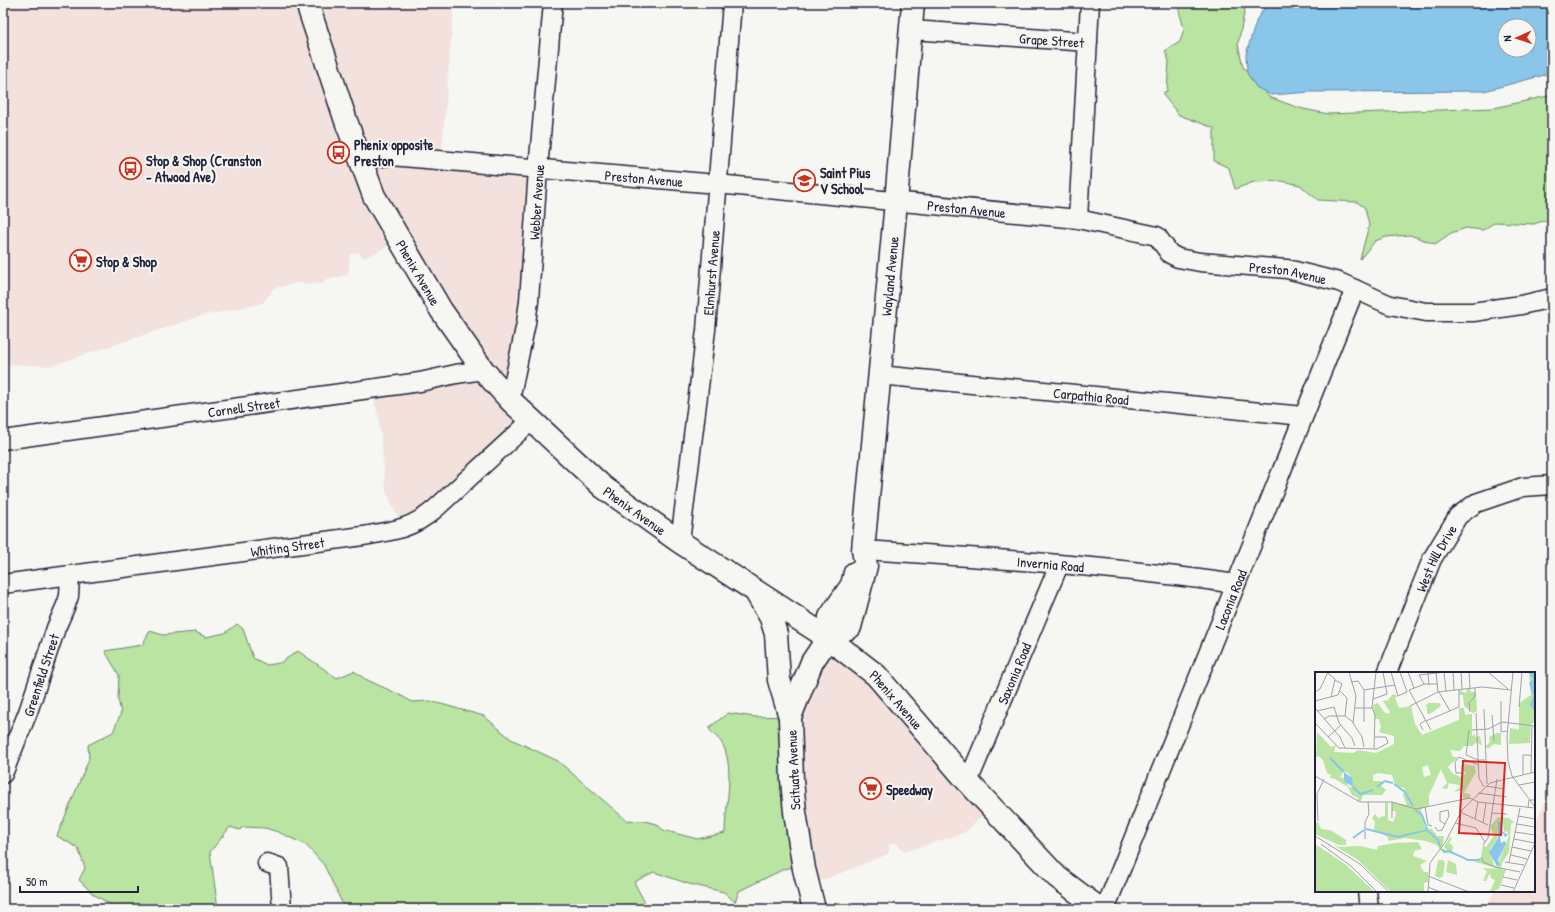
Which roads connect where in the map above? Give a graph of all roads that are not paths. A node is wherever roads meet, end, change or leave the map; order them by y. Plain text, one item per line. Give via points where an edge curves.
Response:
1 (307, 3) edge
2 (553, 3) edge
3 (732, 3) edge
4 (913, 3) edge
5 (1090, 3) edge
6 (911, 30) junction
7 (1088, 42) junction
8 (360, 159) junction
9 (538, 169) junction
10 (717, 184) junction
11 (896, 202) junction
12 (1078, 218) junction
13 (1355, 288) junction
14 (1552, 298) edge
15 (483, 370) junction
16 (879, 375) junction
17 (510, 400) junction
18 (1303, 416) junction
19 (532, 420) junction
20 (3, 440) edge
21 (1552, 485) edge
22 (680, 542) junction
23 (863, 550) junction
24 (1059, 565) junction
25 (70, 575) junction
26 (3, 584) edge
27 (1236, 584) junction
28 (756, 592) junction
29 (828, 638) junction
30 (1387, 672) edge
31 (790, 717) junction
32 (3, 774) edge
33 (968, 782) junction
34 (267, 863) dead end
35 (1367, 892) edge
36 (282, 909) edge
37 (814, 909) edge
38 (1100, 909) edge
39 (1105, 909) edge
40 (1369, 909) edge

1 - 8 main road, Phenix Avenue
2 - 9 street, Webber Avenue
3 - 10 street, Elmhurst Avenue
4 - 6 main road, Wayland Avenue
5 - 7 street
6 - 7 street, Grape Street
6 - 11 main road, Wayland Avenue
7 - 12 street, Grape Street
8 - 9 street, Preston Avenue via 392,156
8 - 15 main road, Phenix Avenue via 378,202 442,310
9 - 10 street, Preston Avenue
9 - 17 street, Webber Avenue via 529,301
10 - 11 street, Preston Avenue
10 - 22 street, Elmhurst Avenue via 706,330
11 - 12 street, Preston Avenue
11 - 16 main road, Wayland Avenue
12 - 13 street, Preston Avenue via 1157,236 1170,254 1178,258 1287,269
13 - 14 street, Preston Avenue via 1390,305 1426,312 1473,312
13 - 18 street, Laconia Road
15 - 17 main road, Phenix Avenue
15 - 20 street, Cornell Street via 420,382
16 - 18 street, Carpathia Road
16 - 23 main road, Wayland Avenue
17 - 19 main road, Phenix Avenue
18 - 27 street, Laconia Road
19 - 22 main road, Phenix Avenue via 603,487
19 - 25 street, Whiting Street via 423,519 401,529
21 - 30 street, West Hill Drive via 1523,487 1476,503 1458,516 1432,558
22 - 28 main road, Phenix Avenue
23 - 24 street, Invernia Road
23 - 29 main road, Wayland Avenue via 852,585 830,617
24 - 27 street, Invernia Road via 1176,575
24 - 33 street, Saxonia Road
25 - 26 street, Whiting Street
25 - 32 street, Greenfield Street via 66,605
27 - 39 street, Laconia Road
28 - 29 main road, Phenix Avenue
28 - 31 main road via 771,618 776,634 779,680
29 - 31 main road, Scituate Avenue via 812,662
29 - 33 main road, Phenix Avenue via 876,674
31 - 37 main road, Scituate Avenue via 795,812 804,869
33 - 38 main road, Phenix Avenue via 1057,877
34 - 36 street via 280,867
35 - 40 street

